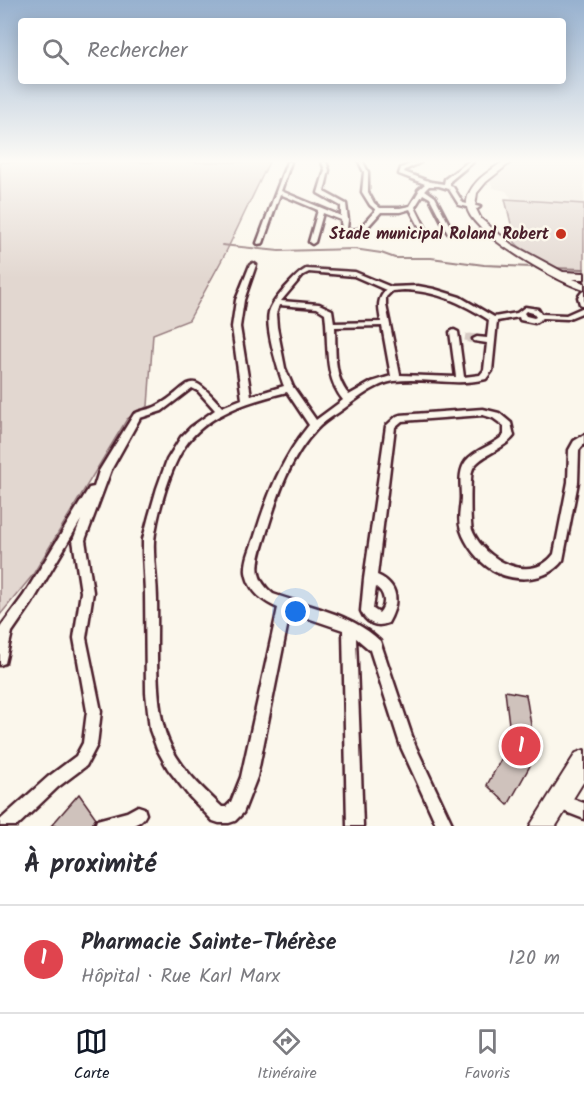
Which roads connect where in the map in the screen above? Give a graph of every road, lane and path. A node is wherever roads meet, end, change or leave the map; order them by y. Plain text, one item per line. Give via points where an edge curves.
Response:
1 (275, 201) edge
2 (300, 201) edge
3 (334, 201) edge
4 (370, 201) edge
5 (415, 201) edge
6 (434, 201) edge
7 (458, 201) edge
8 (476, 201) edge
9 (412, 207) junction
10 (474, 207) junction
11 (321, 210) junction
12 (379, 210) junction
13 (345, 220) junction
14 (423, 229) dead end
15 (450, 232) dead end
16 (312, 242) dead end
17 (260, 243) dead end
18 (253, 265) dead end
19 (579, 284) edge
20 (390, 289) junction
21 (276, 303) junction
22 (584, 304) edge
23 (582, 313) edge
24 (493, 319) junction
25 (385, 324) junction
26 (332, 325) junction
27 (465, 337) dead end
28 (477, 339) tunnel mouth
29 (491, 341) junction
30 (396, 378) junction
31 (460, 379) junction
32 (289, 388) junction
33 (247, 400) junction
34 (348, 400) junction
35 (221, 412) junction
36 (315, 426) junction
37 (584, 439) edge
38 (106, 470) junction
39 (370, 579) junction
40 (285, 605) junction
41 (349, 627) junction
42 (0, 658) edge
43 (584, 761) edge
44 (558, 801) junction
45 (584, 811) edge
46 (138, 814) dead end
47 (5, 826) edge
48 (104, 826) edge
49 (354, 826) edge
50 (445, 826) edge
51 (542, 826) edge

1 - 17 street
2 - 11 street
3 - 13 street via 344,206
4 - 12 street
5 - 9 street
6 - 15 street
7 - 10 street
8 - 10 main road
9 - 12 street
9 - 14 street
10 - 19 main road via 483,220 519,251
11 - 13 street
11 - 16 street
12 - 13 street via 361,231 344,229
18 - 33 street via 240,300 236,327
19 - 22 street
20 - 21 street via 355,274 308,270
20 - 24 street via 428,288 465,302
20 - 25 street via 383,297
21 - 26 street via 326,308
21 - 32 street via 273,327
23 - 24 street via 560,318 540,316 525,309 521,315
24 - 29 street
25 - 26 street
25 - 30 street
26 - 34 street via 334,380
27 - 31 street via 454,334
28 - 29 street
29 - 31 street via 487,374 477,379
30 - 31 street
30 - 34 street via 371,385
32 - 33 street
32 - 36 street
33 - 35 street
34 - 36 street
35 - 38 street via 199,386 185,387 161,408 137,416
35 - 40 street via 184,440 171,463 149,540 154,701 161,742 196,793 219,815 229,815 237,807 249,777
36 - 40 street via 278,484 252,563 260,592
37 - 39 street via 574,450 573,482 555,564 532,573 511,571 496,566 481,553 465,527 467,470 472,461 504,443 509,436 508,425 496,415 483,412 400,418 391,426
38 - 42 street via 6,629
38 - 47 street via 79,540 87,592 80,638 94,711 90,745 81,761
39 - 39 street via 367,611 377,620 384,619 390,592 379,580
40 - 41 street
41 - 49 street
41 - 50 street via 375,646 408,747
43 - 44 main road
44 - 45 street
44 - 51 main road
46 - 48 street via 127,822

